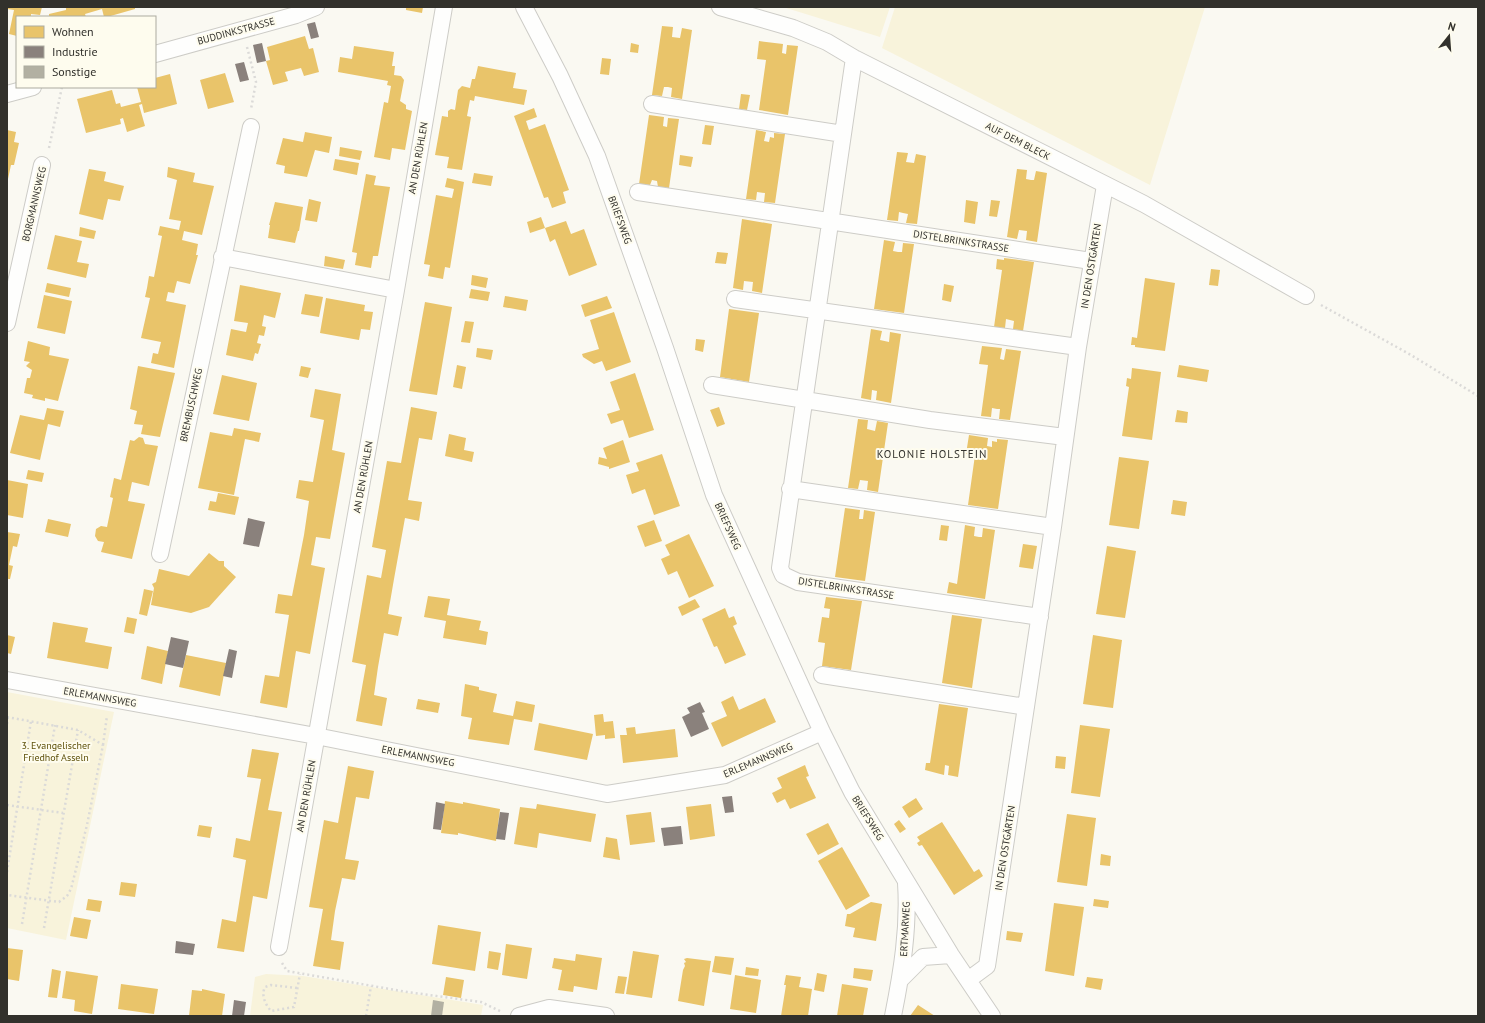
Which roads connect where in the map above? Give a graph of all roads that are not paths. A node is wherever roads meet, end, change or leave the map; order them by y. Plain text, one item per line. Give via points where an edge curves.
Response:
1 (316, 7) edge
2 (444, 7) edge
3 (524, 7) edge
4 (720, 7) edge
5 (156, 54) edge
6 (854, 58) junction
7 (29, 88) edge
8 (7, 94) edge
9 (652, 104) dead end
10 (251, 127) road end
11 (843, 134) junction
12 (42, 165) road end
13 (1104, 185) junction
14 (638, 192) dead end
15 (832, 222) junction
16 (222, 257) junction
17 (1091, 261) junction
18 (396, 290) junction
19 (1306, 296) road end
20 (735, 299) dead end
21 (818, 310) junction
22 (7, 323) edge
23 (1078, 347) junction
24 (712, 385) dead end
25 (804, 400) junction
26 (1065, 437) junction
27 (790, 489) junction
28 (1053, 526) junction
29 (160, 554) dead end
30 (1040, 617) junction
31 (822, 675) dead end
32 (7, 680) edge
33 (1026, 707) junction
34 (822, 732) junction
35 (316, 736) junction
36 (906, 879) junction
37 (280, 954) road end
38 (951, 955) junction
39 (900, 980) junction
40 (968, 980) junction
41 (512, 1015) edge
42 (606, 1016) edge
43 (893, 1016) edge
44 (992, 1016) edge

1 - 5 street, BUDDINKSTRASSE via 296,15
2 - 18 street, AN DEN RÜHLEN
3 - 34 street, BRIEFSWEG via 597,156 714,494
4 - 6 street, AUF DEM BLECK via 793,28 826,42
6 - 11 street, DISTELBRINKSTRASSE
6 - 13 street, AUF DEM BLECK
7 - 8 street
9 - 11 street
10 - 16 street, BREMBUSCHWEG
11 - 15 street, DISTELBRINKSTRASSE
12 - 22 street, BORGMANNSWEG
13 - 17 street, IN DEN OSTGÄRTEN
13 - 19 street, AUF DEM BLECK via 1177,222
14 - 15 street, DISTELBRINKSTRASSE
15 - 17 street, DISTELBRINKSTRASSE
15 - 21 street, DISTELBRINKSTRASSE
16 - 18 street
16 - 29 street, BREMBUSCHWEG
17 - 23 street, IN DEN OSTGÄRTEN
18 - 35 street, AN DEN RÜHLEN
20 - 21 street
21 - 23 street
21 - 25 street, DISTELBRINKSTRASSE
23 - 26 street, IN DEN OSTGÄRTEN
24 - 25 street
25 - 26 street via 930,420
25 - 27 street, DISTELBRINKSTRASSE
26 - 28 street, IN DEN OSTGÄRTEN
27 - 28 street
27 - 30 street, DISTELBRINKSTRASSE via 780,556 783,575 798,582
28 - 30 street, IN DEN OSTGÄRTEN
30 - 33 street, IN DEN OSTGÄRTEN
31 - 33 street
32 - 35 street, ERLEMANNSWEG
33 - 40 street, IN DEN OSTGÄRTEN via 987,966
34 - 35 street, ERLEMANNSWEG via 725,776 607,794
34 - 36 street, BRIEFSWEG via 852,792
35 - 37 street, AN DEN RÜHLEN
36 - 38 street, BRIEFSWEG
36 - 39 street, ERTMARWEG via 908,910
38 - 39 street, ERTMARWEG via 923,957
38 - 40 street, BRIEFSWEG
39 - 43 street, ERTMARWEG
40 - 44 street, BRIEFSWEG
41 - 42 street via 549,1008

